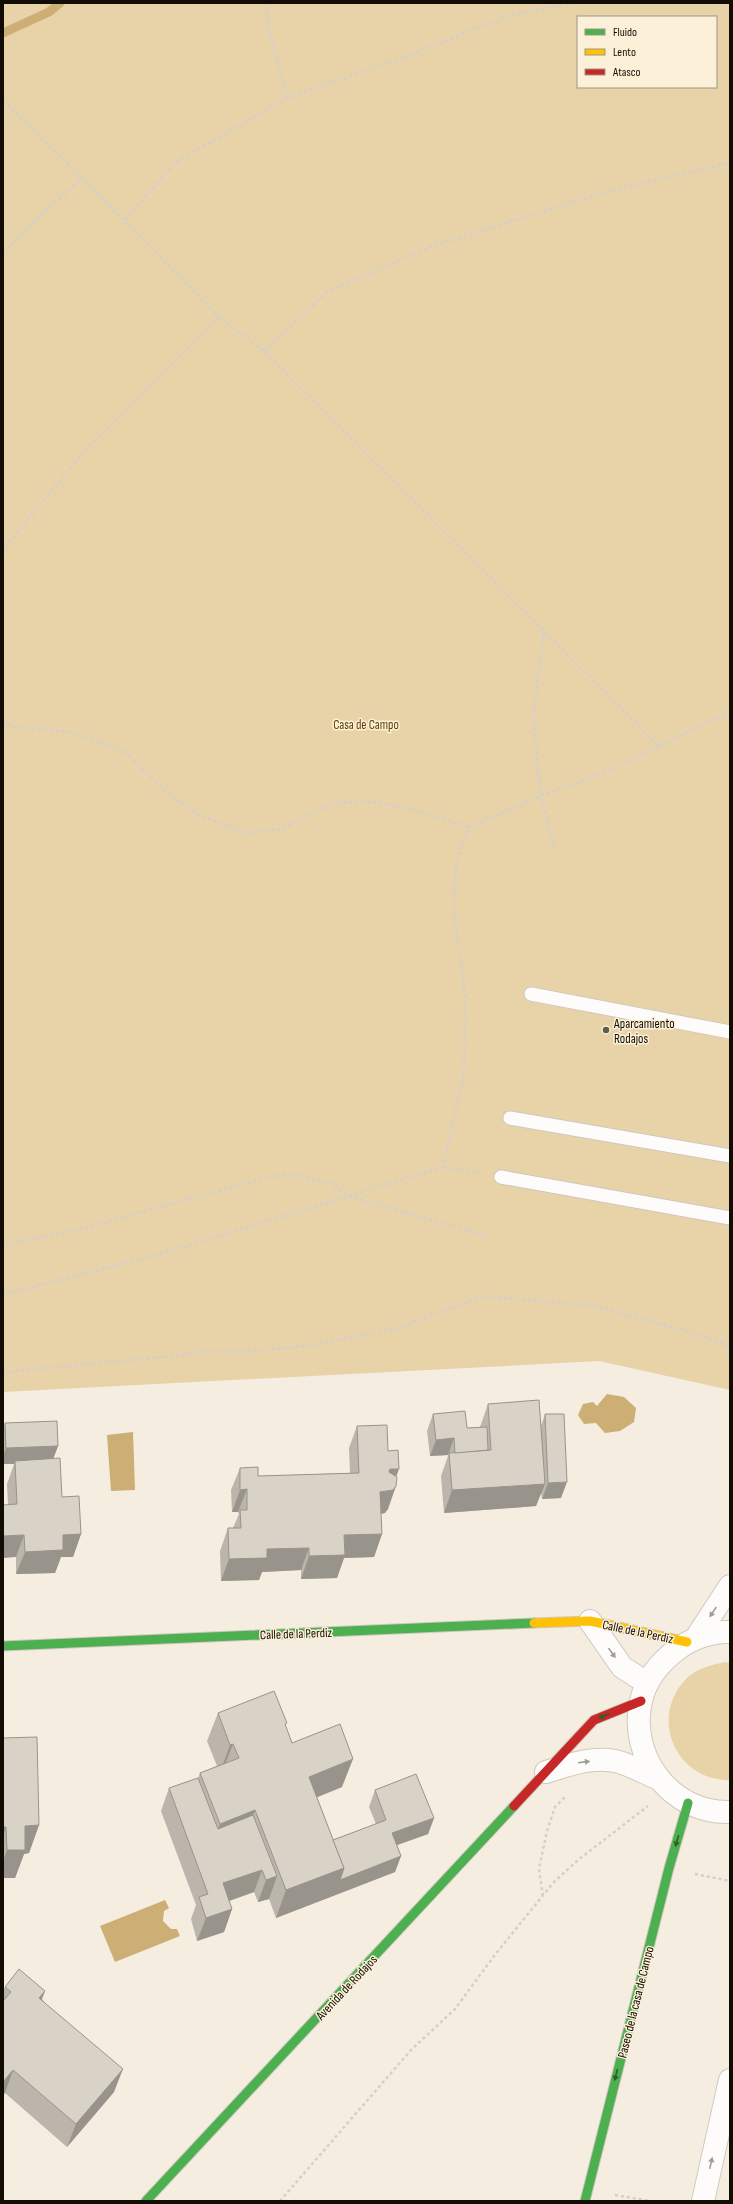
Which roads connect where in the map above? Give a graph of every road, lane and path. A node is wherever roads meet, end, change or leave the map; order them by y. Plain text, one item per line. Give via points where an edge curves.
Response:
1 (266, 3) edge
2 (575, 3) edge
3 (287, 98) junction
4 (3, 100) edge
5 (730, 163) edge
6 (82, 179) junction
7 (124, 220) junction
8 (3, 253) edge
9 (219, 317) junction
10 (264, 352) junction
11 (3, 553) edge
12 (544, 632) junction
13 (730, 714) edge
14 (3, 722) edge
15 (659, 746) junction
16 (541, 796) junction
17 (470, 827) junction
18 (555, 851) dead end
19 (531, 994) dead end
20 (730, 1032) edge
21 (510, 1118) dead end
22 (730, 1156) edge
23 (443, 1167) junction
24 (501, 1177) joint
25 (348, 1196) junction
26 (730, 1218) edge
27 (490, 1237) dead end
28 (3, 1244) edge
29 (3, 1295) edge
30 (730, 1346) edge
31 (3, 1372) edge
32 (730, 1586) edge
33 (590, 1621) junction
34 (730, 1632) edge
35 (692, 1640) junction
36 (3, 1646) edge
37 (644, 1692) junction
38 (545, 1773) junction
39 (672, 1791) junction
40 (730, 1812) edge
41 (669, 1868) junction
42 (730, 1881) edge
43 (543, 1896) junction
44 (730, 2080) edge
45 (587, 2190) junction
46 (146, 2201) edge
47 (280, 2201) edge
48 (585, 2201) edge
49 (651, 2201) edge
50 (703, 2201) edge

1 - 3 path via 268,26
2 - 3 path via 510,15 400,59
3 - 7 path via 176,162
4 - 6 path
5 - 10 path via 605,192 430,247 327,292
6 - 7 path
6 - 8 path via 52,204
7 - 9 path
9 - 10 path
9 - 11 path via 86,450 7,544
10 - 12 path
12 - 15 path
12 - 16 path via 533,716
13 - 15 path
14 - 17 path via 17,727 70,732 125,752 167,793 199,815 247,833 281,829 333,803 373,802 415,810
15 - 16 path via 615,768
16 - 17 path
16 - 18 path
17 - 23 path via 457,857 453,905 465,995 464,1073
19 - 20 lane
21 - 22 lane
23 - 24 path
23 - 25 path
24 - 26 lane
25 - 27 path
25 - 28 path via 331,1182 319,1183 294,1175 175,1201 119,1219
25 - 29 path via 160,1254
30 - 31 path via 595,1306 483,1296 398,1328 308,1346 204,1351
32 -> 35 street
33 - 35 street, Calle de la Perdiz
33 - 36 street, Calle de la Perdiz
33 -> 37 street, Calle de la Perdiz via 622,1667
34 - 35 street
35 - 37 street via 664,1659
37 -> 38 street, Avenida de Rodajos via 594,1720
37 - 39 street via 639,1728 644,1754
38 -> 39 street via 576,1763 598,1760 618,1762
38 - 43 path via 568,1794 555,1807 547,1831 539,1869
38 - 46 street, Avenida de Rodajos
39 - 40 street via 717,1812
39 -> 41 street, Paseo de la casa de Campo
39 - 43 path via 643,1809 578,1860
41 - 42 path
41 -> 45 street, Paseo de la casa de Campo
43 - 47 path via 455,2009 412,2050
50 -> 44 street
45 - 48 street, Paseo de la casa de Campo
45 - 49 path

